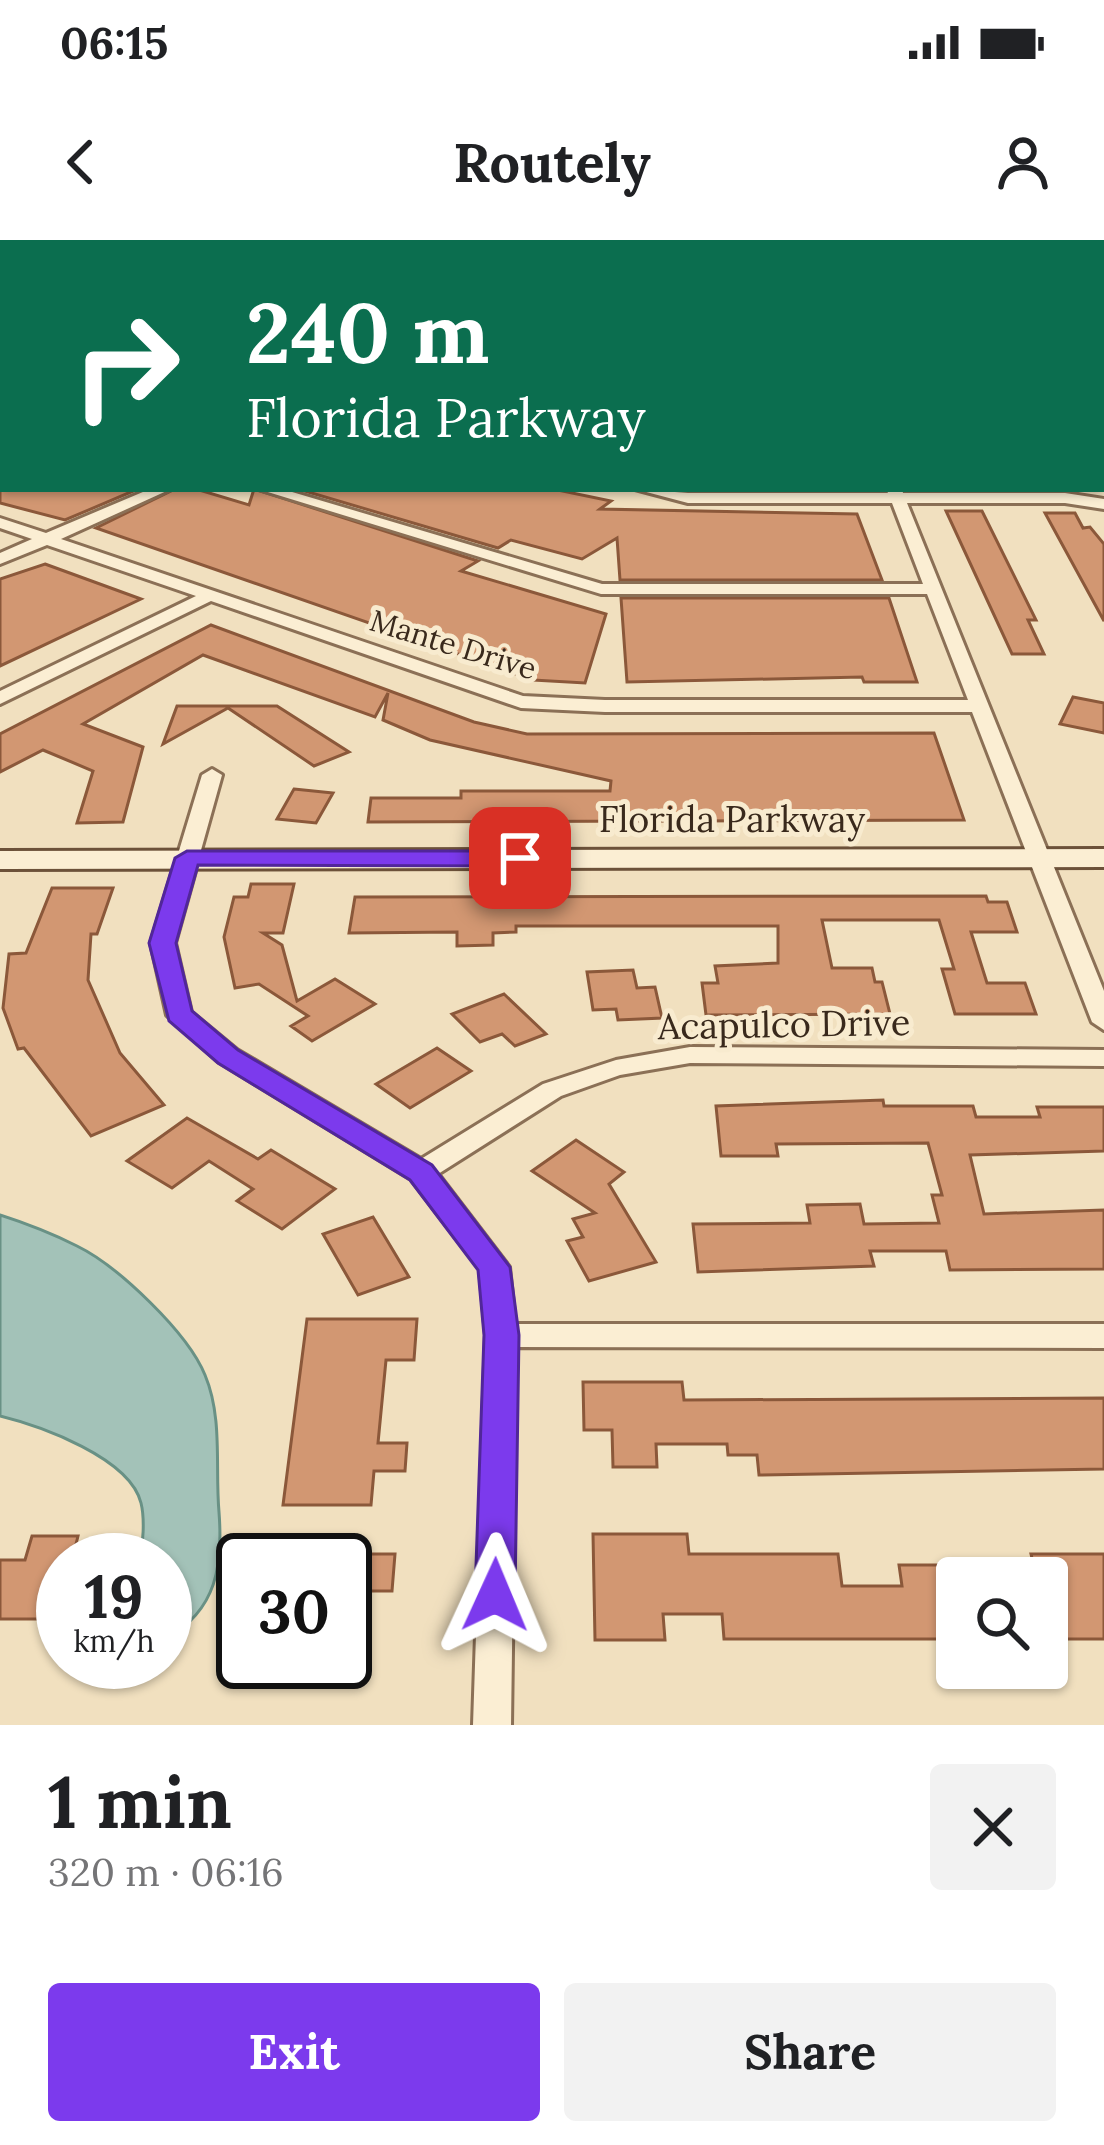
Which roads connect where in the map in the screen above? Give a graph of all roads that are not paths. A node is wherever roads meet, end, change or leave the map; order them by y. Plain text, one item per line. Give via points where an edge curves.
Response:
1 (156, 492) edge
2 (276, 492) edge
3 (658, 492) edge
4 (896, 493) edge
5 (1104, 504) edge
6 (0, 523) edge
7 (46, 539) junction
8 (0, 559) edge
9 (937, 589) junction
10 (209, 596) junction
11 (0, 698) edge
12 (981, 706) junction
13 (212, 775) dead end
14 (187, 858) junction
15 (1104, 858) edge
16 (1043, 859) junction
17 (0, 860) edge
18 (1104, 1022) edge
19 (1104, 1058) edge
20 (421, 1172) junction
21 (501, 1335) junction
22 (1104, 1336) edge
23 (492, 1725) edge

1 - 7 street
2 - 9 street via 601,589
3 - 4 street
4 - 5 street
4 - 9 street
6 - 7 street, Mante Drive
7 - 8 street
7 - 10 street, Mante Drive
9 - 12 street
10 - 11 street
10 - 12 street, Mante Drive via 521,702
12 - 16 street
13 - 14 street
14 - 16 street, Florida Parkway
14 - 17 street, Florida Parkway
14 - 20 street via 163,943 179,1015 228,1056
15 - 16 street, Florida Parkway
16 - 18 street
19 - 20 street, Acapulco Drive via 690,1055 552,1090
20 - 21 street via 494,1267
21 - 22 street
21 - 23 street

